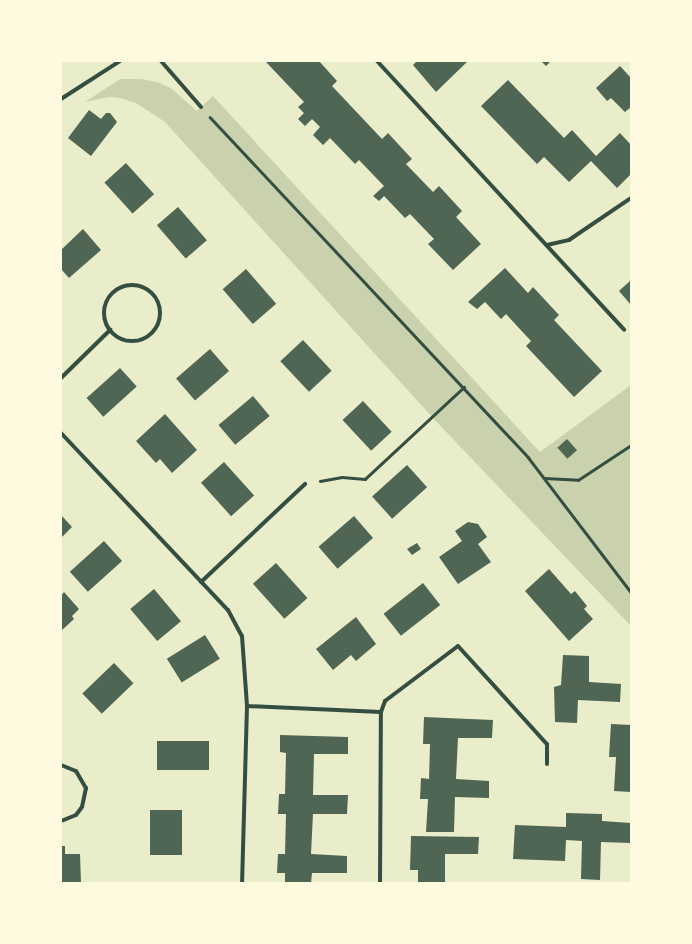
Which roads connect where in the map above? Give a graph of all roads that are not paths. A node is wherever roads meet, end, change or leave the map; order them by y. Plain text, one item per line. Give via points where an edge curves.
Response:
1 (120, 61) edge
2 (160, 61) edge
3 (377, 61) edge
4 (61, 99) edge
5 (201, 107) road end
6 (631, 198) edge
7 (547, 245) junction
8 (110, 330) junction
9 (624, 330) dead end
10 (61, 378) edge
11 (61, 433) edge
12 (305, 484) road end
13 (201, 582) junction
14 (247, 706) junction
15 (381, 712) junction
16 (547, 764) dead end
17 (61, 765) edge
18 (61, 821) edge
19 (242, 883) edge
20 (380, 883) edge

1 - 4 street
2 - 5 street
3 - 7 street
6 - 7 street via 569,240
7 - 9 street
8 - 8 street via 117,337 136,341 153,332 161,314 155,296 144,288 132,285 115,291 109,297 104,314
8 - 10 street
11 - 13 street
12 - 13 street
13 - 14 street via 228,610 242,636
14 - 15 street
14 - 19 street
15 - 16 street via 385,701 458,646 547,744
15 - 20 street
17 - 18 street via 76,771 82,779 86,798 76,815

